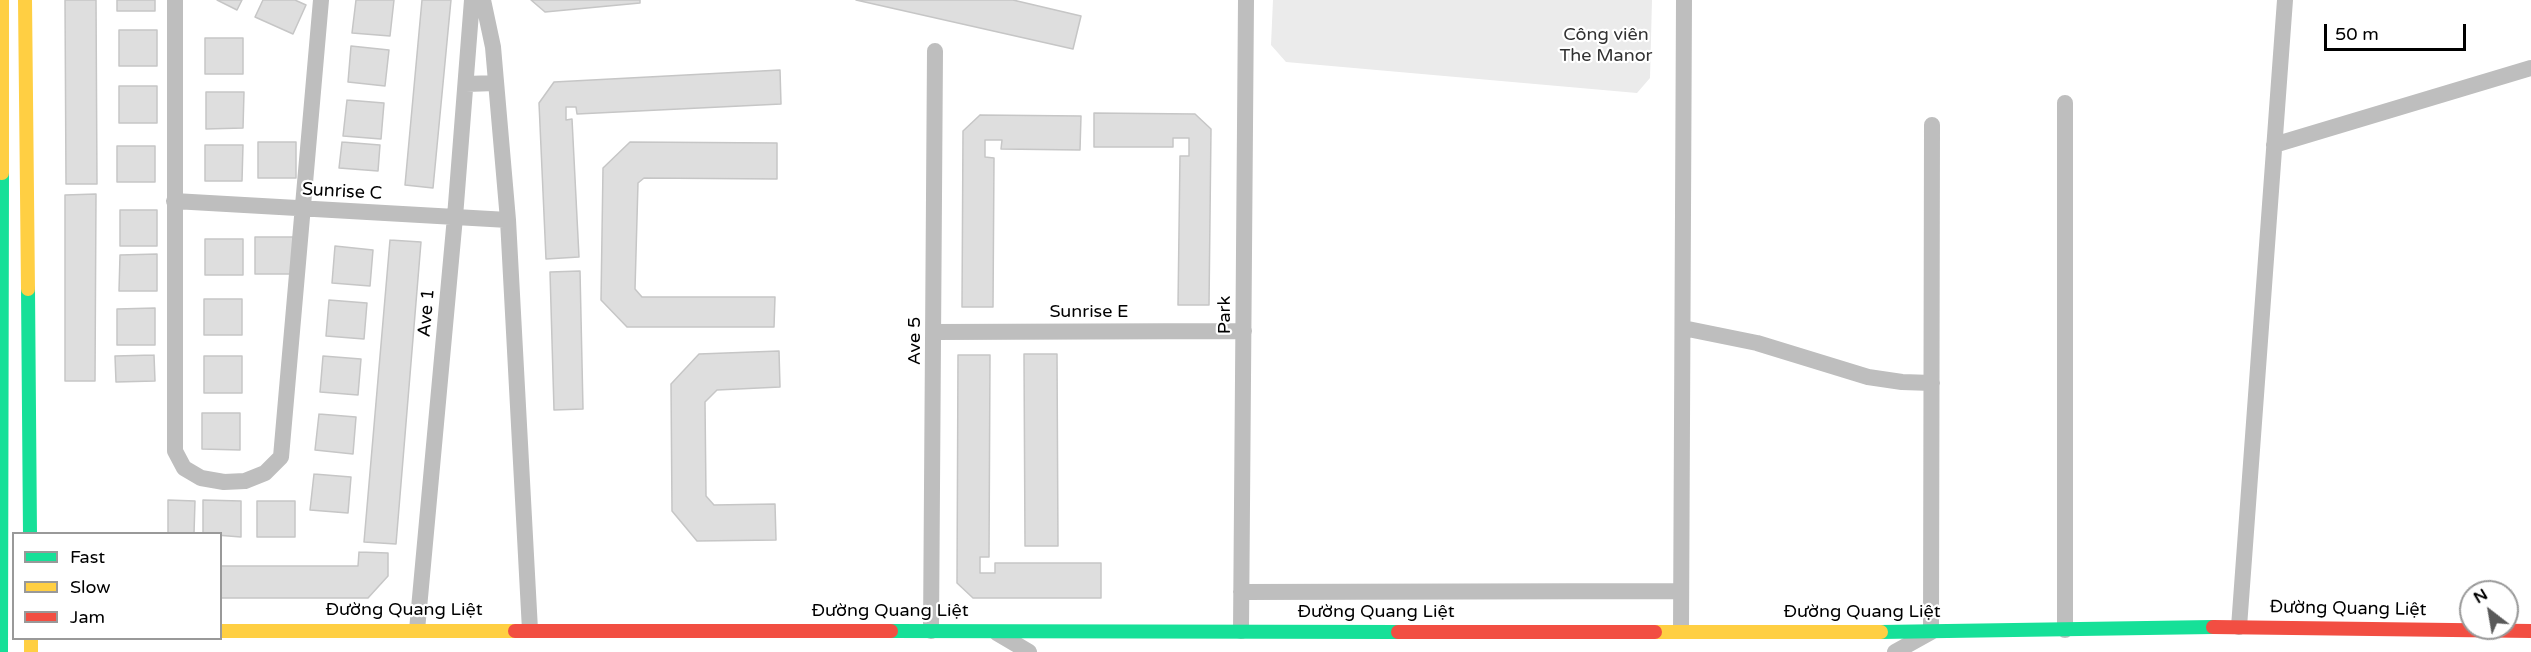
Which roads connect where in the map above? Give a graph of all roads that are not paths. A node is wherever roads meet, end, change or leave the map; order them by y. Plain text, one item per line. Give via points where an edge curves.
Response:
1 (2, 0) edge
2 (25, 0) edge
3 (175, 0) edge
4 (321, 0) edge
5 (472, 0) edge
6 (483, 0) edge
7 (1246, 0) edge
8 (1684, 0) edge
9 (2285, 0) edge
10 (935, 51) dead end
11 (2531, 68) edge
12 (496, 83) junction
13 (466, 84) junction
14 (2065, 104) dead end
15 (1932, 125) dead end
16 (2274, 145) junction
17 (174, 201) junction
18 (303, 210) junction
19 (455, 217) junction
20 (508, 220) junction
21 (1683, 328) junction
22 (1244, 331) junction
23 (934, 332) junction
24 (1932, 383) junction
25 (30, 532) edge
26 (1241, 591) junction
27 (1681, 591) junction
28 (2239, 627) junction
29 (417, 630) junction
30 (530, 630) junction
31 (2065, 630) junction
32 (222, 631) edge
33 (931, 631) junction
34 (993, 631) junction
35 (1241, 631) junction
36 (1681, 631) junction
37 (2531, 631) edge
38 (1931, 632) junction
39 (5, 634) edge
40 (2, 652) edge
41 (1029, 652) edge
42 (1895, 652) edge

1 - 39 main road
2 - 25 main road
3 - 17 street
4 - 18 street
5 - 13 street, Ave 1
6 - 12 street
7 - 22 street, Park
8 - 21 street
9 - 16 street
10 - 23 street, Ave 5
11 - 16 street
12 - 13 street
12 - 20 street
13 - 19 street, Ave 1
14 - 31 street
15 - 24 street
16 - 28 street
17 - 18 street, Sunrise C
17 - 18 street via 175,451 184,468 201,478 224,482 245,481 265,473 280,457
18 - 19 street, Sunrise C
19 - 20 street, Sunrise C
19 - 29 street, Ave 1
20 - 30 street
21 - 24 street via 1757,343 1869,377
21 - 27 street
22 - 23 street, Sunrise E
22 - 26 street, Park
23 - 33 street, Ave 5
24 - 38 street
26 - 27 street
26 - 35 street, Park
27 - 36 street
28 - 31 main road, Đường Quang Liệt
28 - 37 main road, Đường Quang Liệt
29 - 30 main road, Đường Quang Liệt
29 - 32 main road, Đường Quang Liệt
30 - 33 main road, Đường Quang Liệt
31 - 38 main road, Đường Quang Liệt
33 - 34 main road, Đường Quang Liệt
34 - 35 main road, Đường Quang Liệt
34 - 41 street
35 - 36 main road, Đường Quang Liệt
36 - 38 main road, Đường Quang Liệt
38 - 42 street
39 - 40 main road

